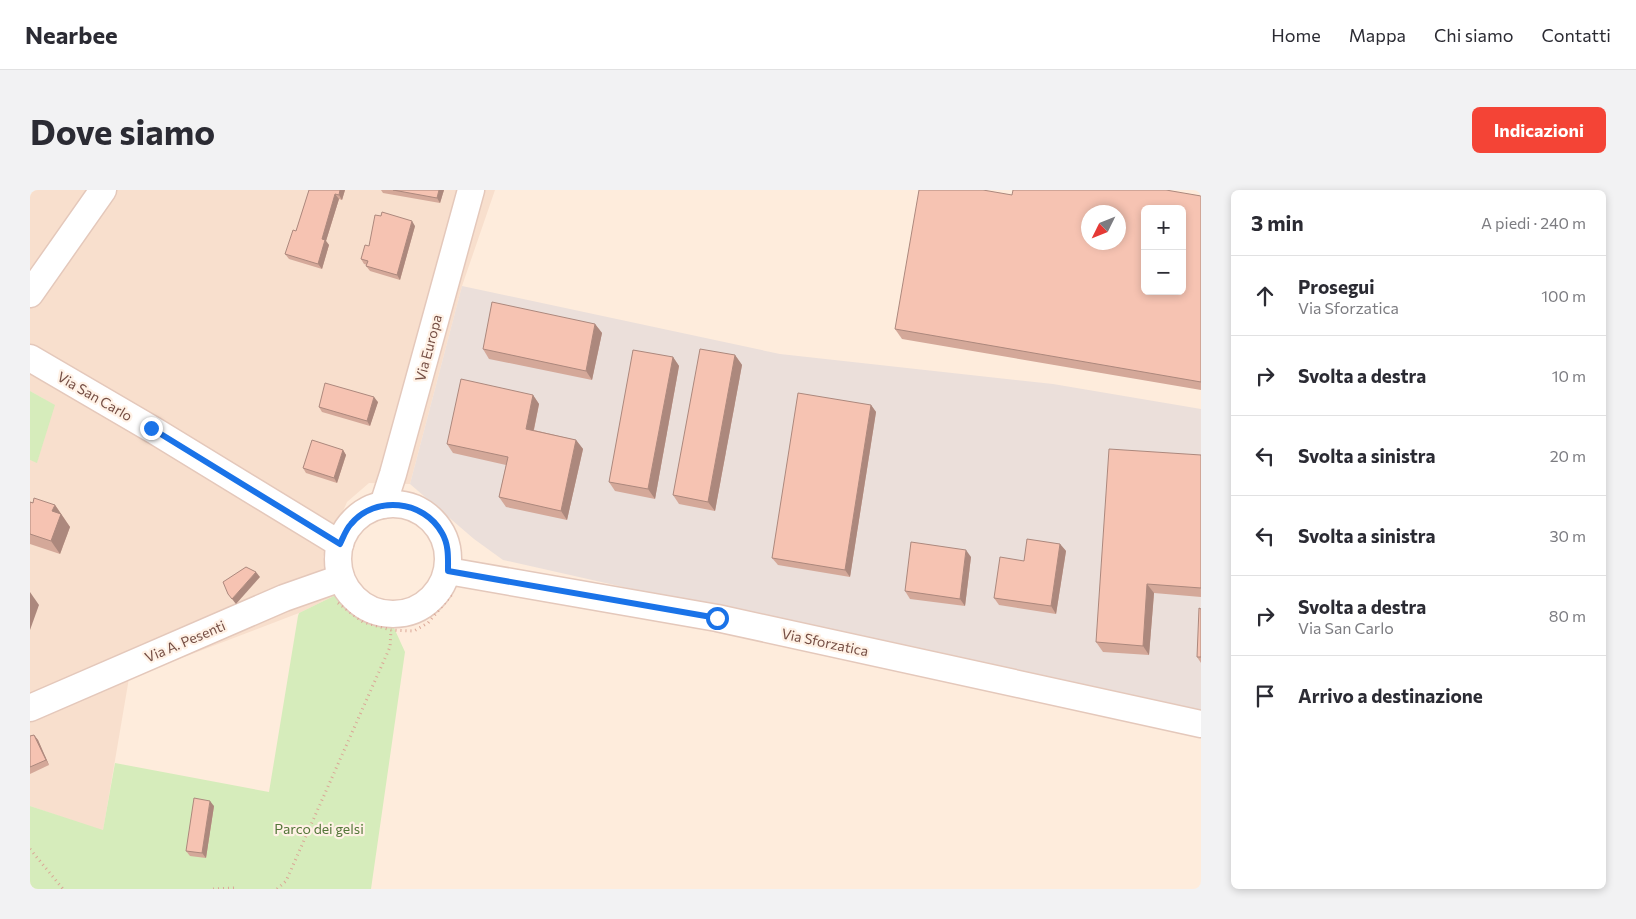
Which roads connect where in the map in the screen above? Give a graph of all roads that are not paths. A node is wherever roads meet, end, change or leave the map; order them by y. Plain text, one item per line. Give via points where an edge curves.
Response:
1 (103, 190) edge
2 (471, 190) edge
3 (30, 294) edge
4 (30, 358) edge
5 (383, 504) junction
6 (340, 544) junction
7 (448, 571) junction
8 (341, 578) junction
9 (30, 708) edge
10 (1201, 724) edge

1 - 3 street
2 - 5 street, Via Europa
4 - 6 street, Via San Carlo
5 - 6 street via 365,511 350,524
5 - 7 street via 414,508 431,518 442,533 448,551
6 - 8 street
7 - 8 street via 433,598 406,614 386,614 368,609 358,603
7 - 10 street, Via Sforzatica via 717,618
8 - 9 street, Via A. Pesenti via 284,598

